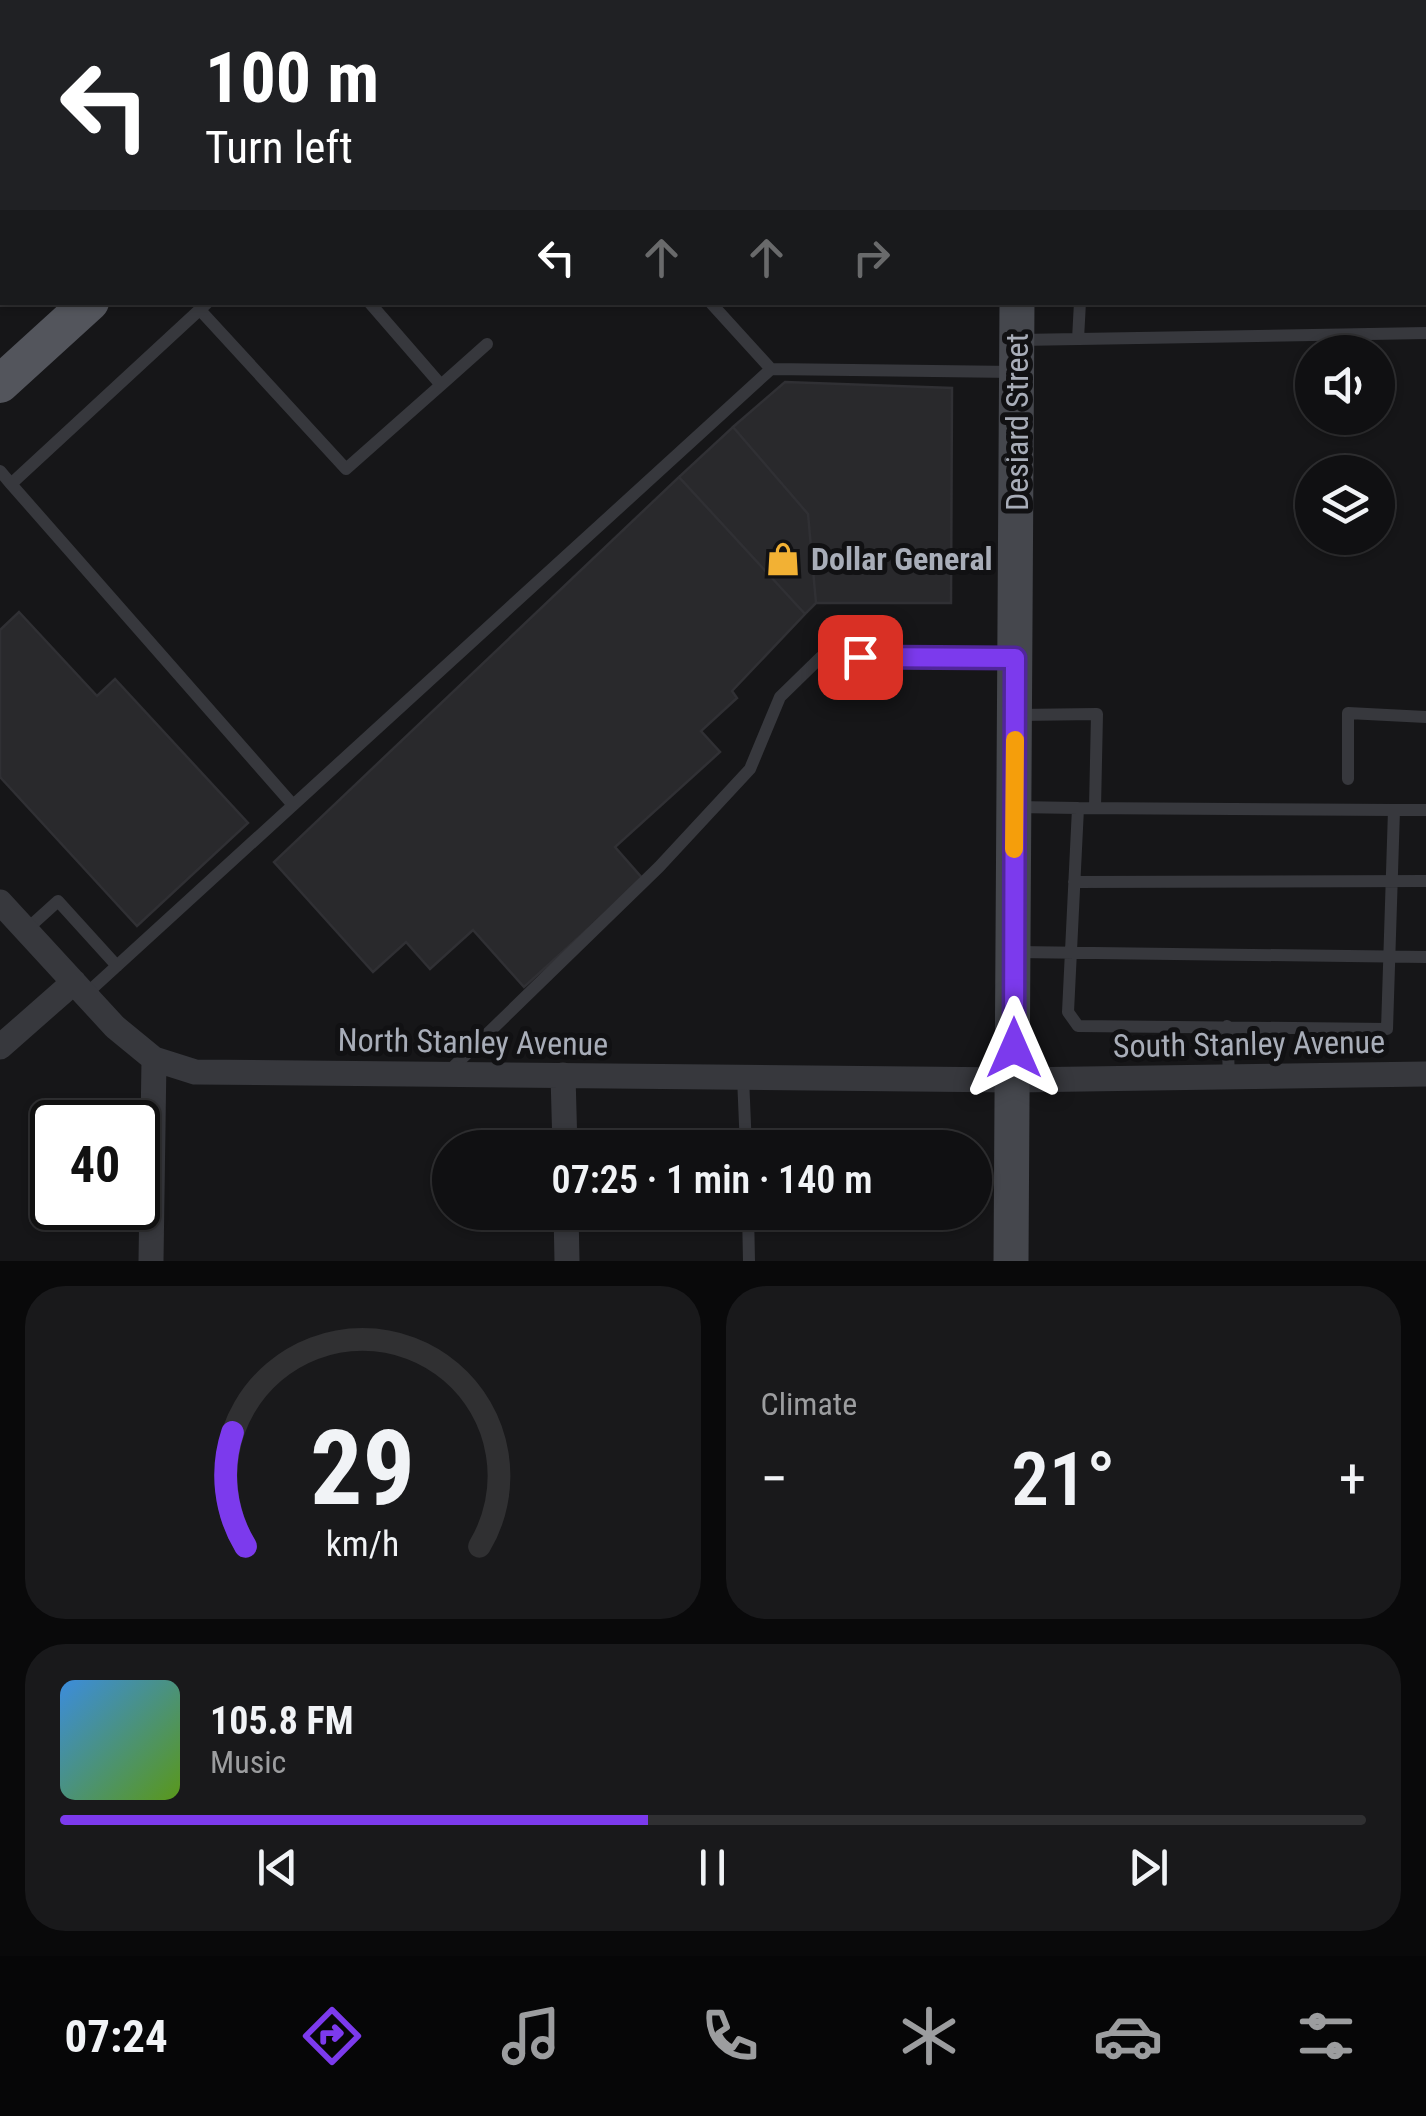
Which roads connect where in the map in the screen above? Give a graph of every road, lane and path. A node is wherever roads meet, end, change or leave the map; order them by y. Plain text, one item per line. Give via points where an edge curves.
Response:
1 (87, 305) edge
2 (372, 305) edge
3 (713, 305) edge
4 (1017, 305) edge
5 (1080, 305) edge
6 (204, 306) edge
7 (1426, 334) edge
8 (1078, 339) junction
9 (487, 344) dead end
10 (1017, 356) junction
11 (771, 369) junction
12 (0, 384) edge
13 (441, 385) junction
14 (0, 471) edge
15 (11, 484) junction
16 (1015, 658) junction
17 (1015, 715) junction
18 (1426, 717) edge
19 (1348, 779) dead end
20 (293, 805) junction
21 (1014, 807) junction
22 (1078, 808) junction
23 (1095, 808) junction
24 (1394, 810) junction
25 (1426, 810) edge
26 (1393, 881) junction
27 (1426, 881) edge
28 (1074, 882) junction
29 (0, 902) edge
30 (26, 930) junction
31 (1014, 952) junction
32 (1071, 953) junction
33 (1390, 957) junction
34 (1426, 957) edge
35 (117, 966) junction
36 (80, 989) junction
37 (1228, 1026) junction
38 (0, 1047) edge
39 (154, 1059) junction
40 (445, 1074) junction
41 (1426, 1074) edge
42 (563, 1075) junction
43 (743, 1077) junction
44 (1229, 1077) junction
45 (1013, 1080) junction
46 (564, 1130) edge
47 (745, 1130) edge
48 (566, 1230) edge
49 (748, 1230) edge
50 (151, 1261) edge
51 (567, 1261) edge
52 (749, 1261) edge
53 (1011, 1261) edge

1 - 12 main road
2 - 13 lane
3 - 11 lane
4 - 10 street, Desiard Street
5 - 8 lane
6 - 13 lane via 346,469
6 - 15 lane
7 - 8 lane
8 - 10 lane
9 - 13 lane
10 - 11 lane
10 - 16 street, Desiard Street
11 - 20 lane
14 - 15 lane
15 - 20 lane
16 - 17 street, Desiard Street
16 - 40 lane via 821,656 780,697 750,769
17 - 21 street, Desiard Street
17 - 23 lane via 1097,714
18 - 19 lane via 1348,714
20 - 35 lane
21 - 22 lane
21 - 31 street, Desiard Street
22 - 23 lane
22 - 28 lane
23 - 24 lane
24 - 25 lane
24 - 26 lane
26 - 27 lane
26 - 28 lane
26 - 33 lane
28 - 32 lane
29 - 30 street, North Stanley Avenue
30 - 35 lane via 58,901
30 - 36 street, North Stanley Avenue
31 - 32 lane
31 - 45 street, Desiard Street
32 - 33 lane
32 - 37 lane via 1068,1012 1078,1026
33 - 34 lane
33 - 37 lane via 1386,1029
35 - 36 lane
36 - 38 street
36 - 39 street, North Stanley Avenue
37 - 44 lane
39 - 40 street, North Stanley Avenue via 195,1072
39 - 50 street
40 - 42 street, North Stanley Avenue
41 - 44 street, South Stanley Avenue
42 - 43 street, North Stanley Avenue
42 - 46 street
43 - 45 street, North Stanley Avenue
43 - 47 lane
44 - 45 street, South Stanley Avenue
45 - 53 street, Desiard Street
48 - 51 street
49 - 52 lane

